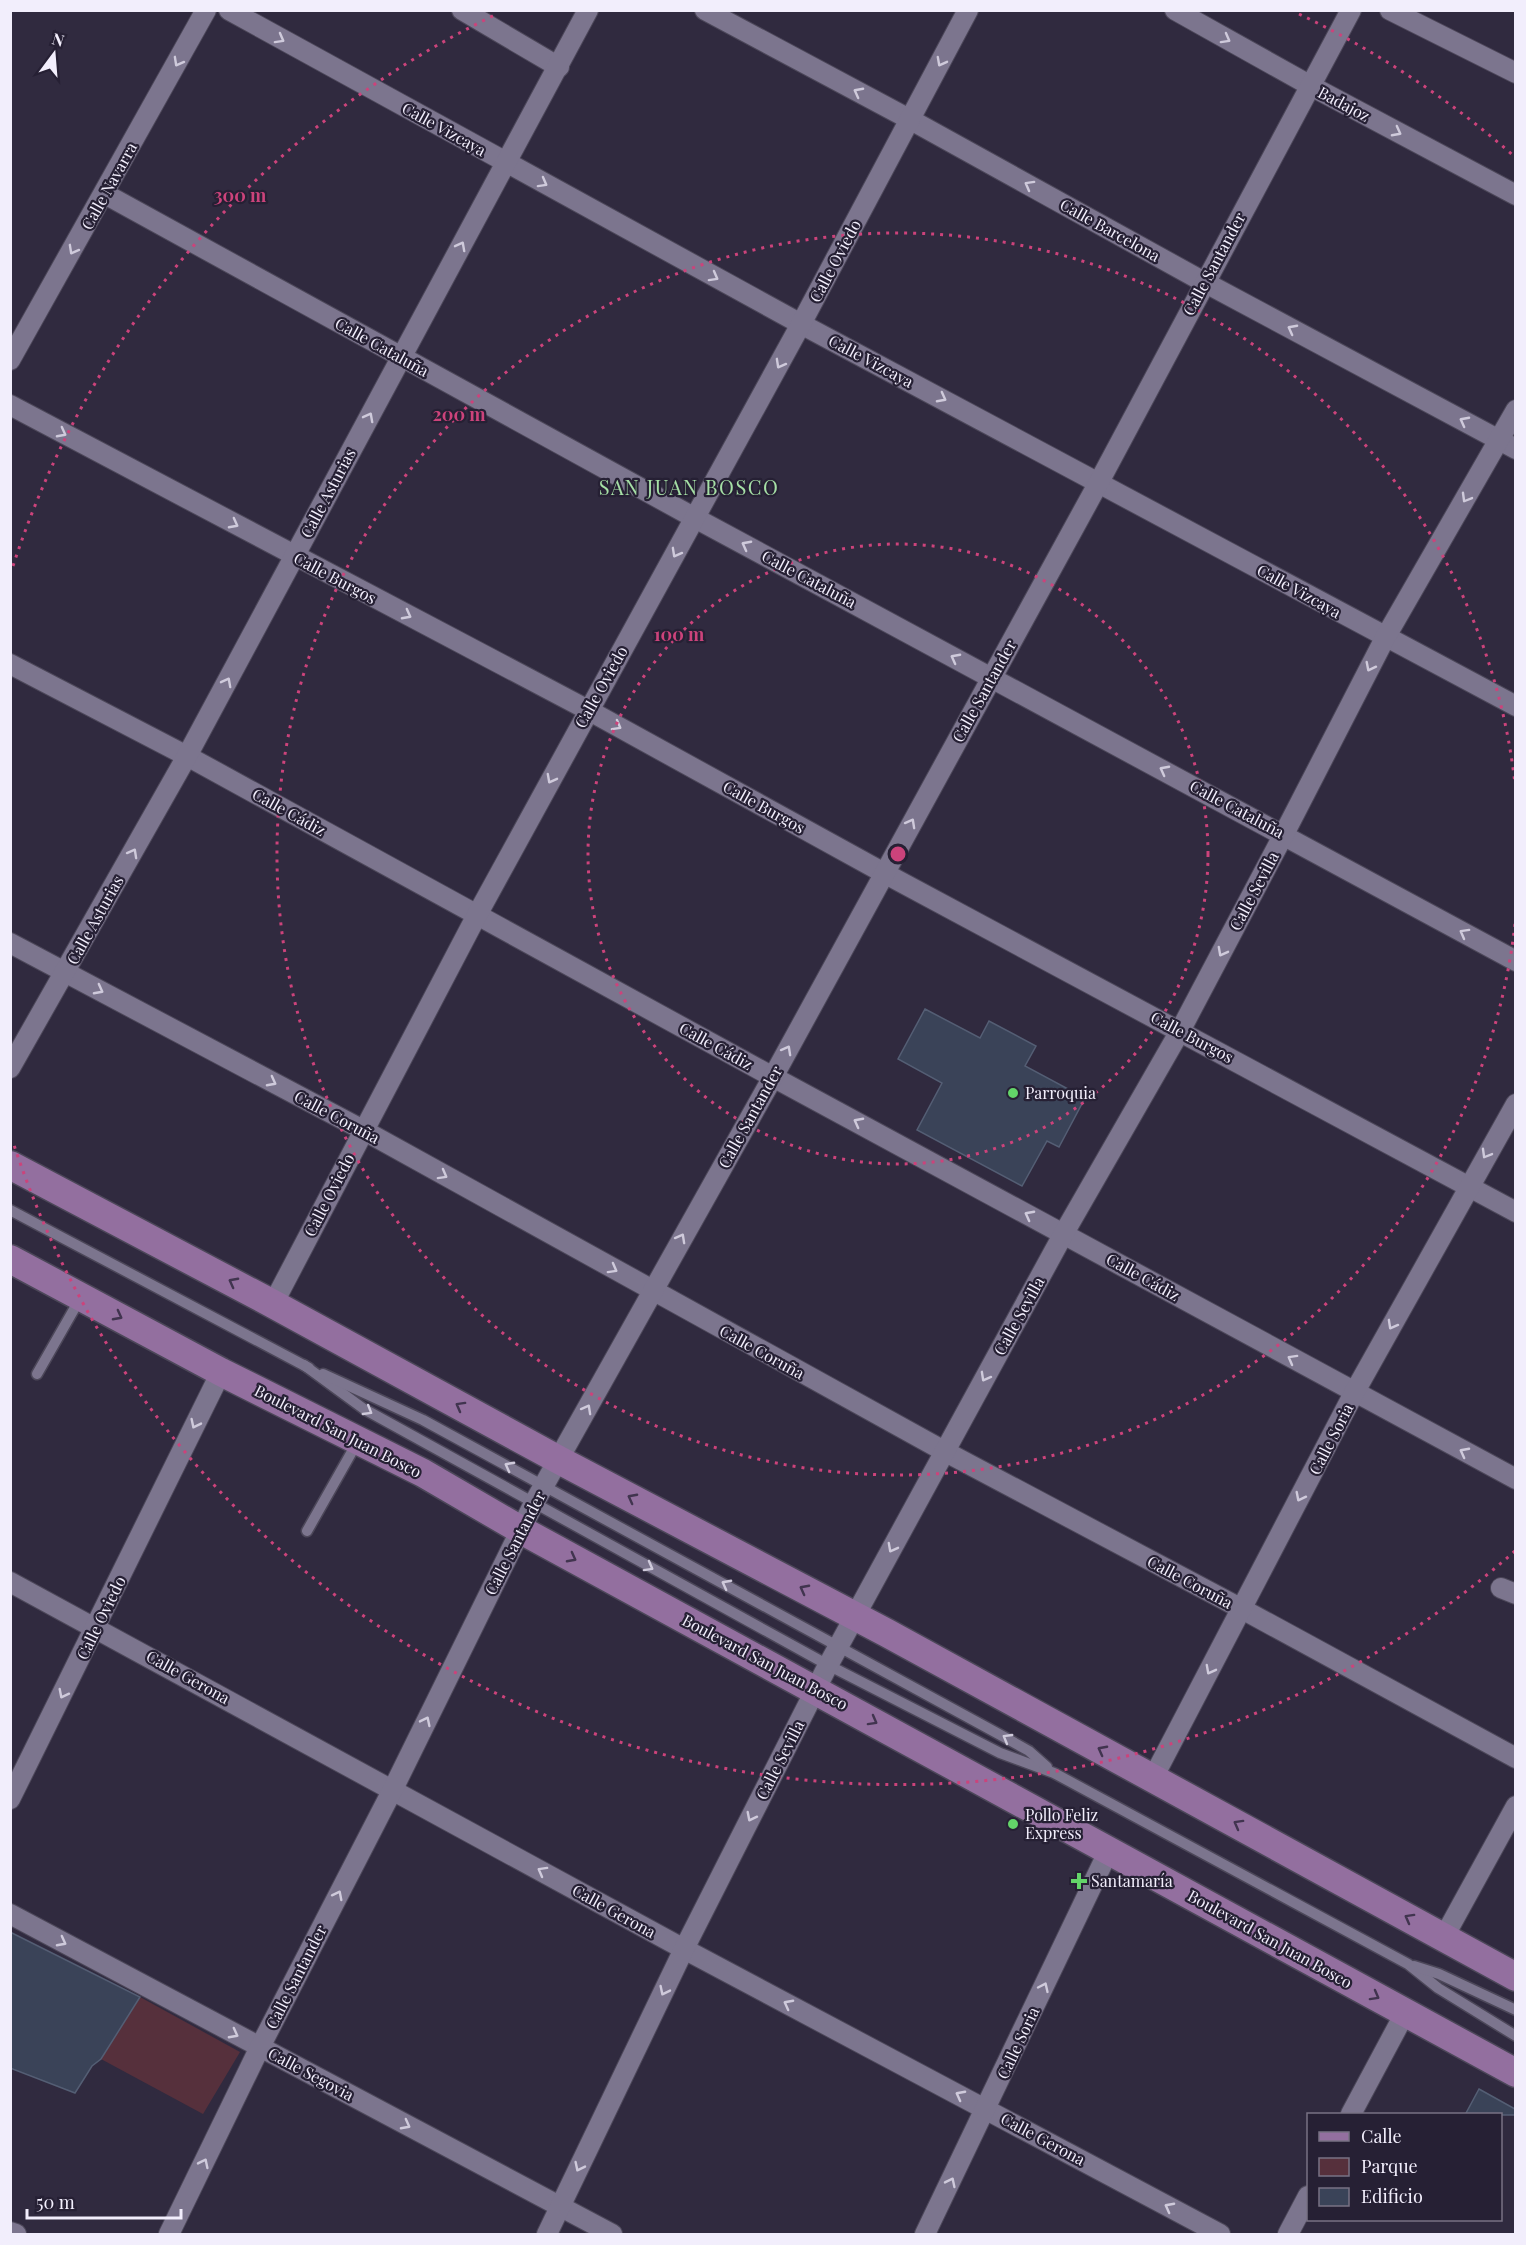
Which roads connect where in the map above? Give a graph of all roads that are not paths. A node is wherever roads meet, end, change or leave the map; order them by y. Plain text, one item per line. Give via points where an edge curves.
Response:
1 (206, 10) edge
2 (229, 10) edge
3 (462, 10) edge
4 (588, 10) edge
5 (705, 10) edge
6 (968, 10) edge
7 (1175, 10) edge
8 (1351, 10) edge
9 (1390, 10) edge
10 (559, 67) junction
11 (1515, 73) edge
12 (1311, 86) junction
13 (911, 120) junction
14 (505, 163) junction
15 (105, 194) junction
16 (1515, 195) edge
17 (1204, 282) junction
18 (801, 324) junction
19 (401, 357) junction
20 (10, 360) edge
21 (10, 405) edge
22 (1515, 410) edge
23 (1508, 444) edge
24 (1099, 482) junction
25 (695, 518) junction
26 (294, 556) junction
27 (1385, 638) junction
28 (10, 664) edge
29 (991, 678) junction
30 (1515, 706) edge
31 (588, 710) junction
32 (187, 756) junction
33 (1284, 834) junction
34 (884, 873) junction
35 (477, 915) junction
36 (10, 943) edge
37 (1515, 961) edge
38 (66, 972) junction
39 (1180, 1031) junction
40 (10, 1068) edge
41 (773, 1077) junction
42 (1515, 1104) edge
43 (363, 1130) junction
44 (10, 1165) edge
45 (1468, 1186) junction
46 (10, 1210) edge
47 (1515, 1212) edge
48 (1064, 1233) junction
49 (10, 1259) edge
50 (652, 1291) junction
51 (81, 1297) junction
52 (273, 1304) junction
53 (304, 1365) junction
54 (221, 1372) junction
55 (37, 1374) dead end
56 (1354, 1393) junction
57 (358, 1441) junction
58 (944, 1451) junction
59 (559, 1460) junction
60 (1515, 1479) edge
61 (544, 1485) junction
62 (534, 1503) junction
63 (521, 1530) junction
64 (307, 1531) dead end
65 (10, 1582) edge
66 (1242, 1609) junction
67 (856, 1617) junction
68 (96, 1627) junction
69 (840, 1645) junction
70 (822, 1677) junction
71 (1515, 1758) edge
72 (1054, 1773) junction
73 (1154, 1778) junction
74 (393, 1789) junction
75 (10, 1799) edge
76 (1515, 1806) edge
77 (1109, 1850) junction
78 (10, 1914) edge
79 (1444, 1937) junction
80 (684, 1949) junction
81 (1408, 1964) junction
82 (1515, 1977) edge
83 (1515, 2010) edge
84 (1405, 2013) junction
85 (1515, 2036) edge
86 (260, 2047) junction
87 (1515, 2073) edge
88 (986, 2109) junction
89 (1352, 2113) edge
90 (1307, 2198) edge
91 (560, 2206) junction
92 (10, 2232) edge
93 (16, 2235) edge
94 (169, 2235) edge
95 (547, 2235) edge
96 (612, 2235) edge
97 (925, 2235) edge
98 (1221, 2235) edge
99 (1288, 2235) edge

1 -> 15 street, Calle Navarra
2 -> 14 street, Calle Vizcaya
3 - 10 street
4 - 10 street, Calle Asturias
13 -> 5 street, Calle Barcelona
6 -> 13 street, Calle Oviedo
7 -> 12 street, Badajoz
8 - 12 street, Calle Santander
9 - 11 street
10 - 14 street, Calle Asturias
12 -> 16 street, Badajoz
12 - 17 street, Calle Santander
17 -> 13 street, Calle Barcelona
13 - 18 street, Calle Oviedo
14 -> 18 street, Calle Vizcaya
19 -> 14 street, Calle Asturias
15 - 19 street, Calle Cataluña
15 -> 20 street, Calle Navarra
23 -> 17 street, Calle Barcelona
17 - 24 street, Calle Santander
18 -> 24 street, Calle Vizcaya
18 -> 25 street, Calle Oviedo
19 - 25 street, Calle Cataluña
26 -> 19 street, Calle Asturias
21 -> 26 street, Calle Burgos
22 - 23 street, Calle Sevilla
23 -> 27 street, Calle Sevilla
24 - 27 street, Calle Vizcaya
24 - 29 street, Calle Santander
29 -> 25 street, Calle Cataluña
25 -> 31 street, Calle Oviedo
26 -> 31 street, Calle Burgos
32 -> 26 street, Calle Asturias
27 - 30 street, Calle Vizcaya
27 -> 33 street, Calle Sevilla
28 - 32 street, Calle Cádiz
33 -> 29 street, Calle Cataluña
34 -> 29 street, Calle Santander
31 -> 34 street, Calle Burgos
31 -> 35 street, Calle Oviedo
32 - 35 street, Calle Cádiz
38 -> 32 street, Calle Asturias
37 -> 33 street, Calle Cataluña
33 -> 39 street, Calle Sevilla
34 - 39 street, Calle Burgos
41 -> 34 street, Calle Santander
35 - 41 street, Calle Cádiz
35 - 43 street, Calle Oviedo
36 - 38 street, Calle Coruña
38 - 40 street, Calle Asturias
38 -> 43 street, Calle Coruña
39 - 45 street, Calle Burgos
39 - 48 street, Calle Sevilla
48 -> 41 street, Calle Cádiz
50 -> 41 street, Calle Santander
42 -> 45 street, Calle Soria
43 -> 50 street, Calle Coruña
43 - 52 street, Calle Oviedo
52 -> 44 street
45 - 47 street, Calle Burgos
45 -> 56 street, Calle Soria
46 - 53 lane
56 -> 48 street, Calle Cádiz
48 -> 58 street, Calle Sevilla
49 - 51 street, Boulevard San Juan Bosco
50 - 58 street, Calle Coruña
59 -> 50 street, Calle Santander
51 -> 54 street, Boulevard San Juan Bosco
51 - 55 lane
59 -> 52 street
61 -> 53 lane via 423,1420
53 -> 62 lane via 364,1409
54 - 57 street, Boulevard San Juan Bosco
54 -> 68 street, Calle Oviedo
60 -> 56 street, Calle Cádiz
56 -> 66 street, Calle Soria
57 - 63 street, Boulevard San Juan Bosco via 423,1473
57 - 64 lane
58 - 66 street, Calle Coruña
58 -> 67 street, Calle Sevilla
59 - 61 street, Calle Santander
67 -> 59 street
61 - 62 street, Calle Santander
69 -> 61 lane
62 - 63 street, Calle Santander
62 -> 70 lane
63 -> 70 street, Boulevard San Juan Bosco
74 -> 63 street, Calle Santander
65 - 68 street, Calle Gerona
66 - 71 street, Calle Coruña
66 -> 73 street, Calle Soria
67 - 69 street, Calle Sevilla
73 -> 67 street
68 - 74 street, Calle Gerona
68 -> 75 street, Calle Oviedo
69 - 70 street, Calle Sevilla
72 -> 69 lane via 1029,1751
70 - 72 lane
70 -> 77 street, Boulevard San Juan Bosco
70 -> 80 street, Calle Sevilla
72 - 81 lane
79 -> 73 street
80 -> 74 street, Calle Gerona
86 -> 74 street, Calle Santander
76 - 79 street
77 -> 84 street, Boulevard San Juan Bosco
88 -> 77 street, Calle Soria
78 -> 86 street, Calle Segovia
79 - 82 street
88 -> 80 street, Calle Gerona
80 -> 91 street, Calle Sevilla
81 - 83 lane via 1439,1974
81 - 85 lane
84 - 87 street, Boulevard San Juan Bosco
84 - 89 street
86 -> 91 street, Calle Segovia
94 -> 86 street, Calle Santander
97 -> 88 street, Calle Soria
98 -> 88 street, Calle Gerona
90 - 99 street
91 - 95 street, Calle Sevilla
91 - 96 street, Calle Segovia
92 - 93 street

